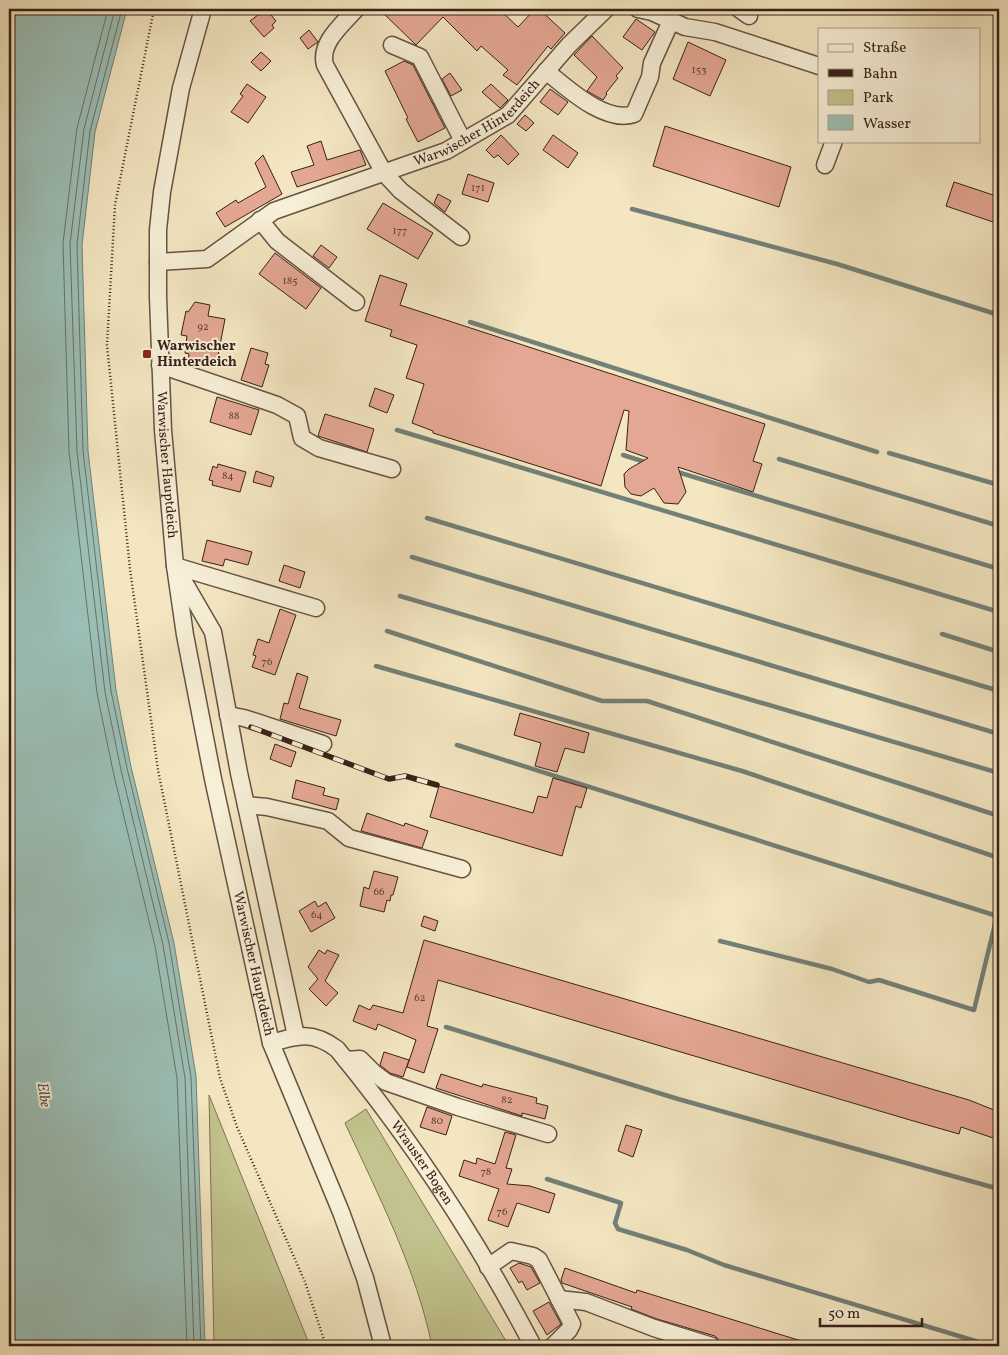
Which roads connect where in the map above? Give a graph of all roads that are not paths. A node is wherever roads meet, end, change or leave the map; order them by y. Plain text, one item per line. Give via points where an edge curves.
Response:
1 (203, 9) edge
2 (356, 9) edge
3 (606, 9) edge
4 (638, 9) edge
5 (671, 21) junction
6 (392, 45) dead end
7 (818, 66) edge
8 (546, 71) junction
9 (463, 141) junction
10 (834, 142) edge
11 (825, 165) dead end
12 (384, 173) junction
13 (260, 220) junction
14 (461, 237) dead end
15 (158, 262) junction
16 (356, 302) dead end
17 (160, 365) junction
18 (392, 469) dead end
19 (176, 566) junction
20 (316, 608) dead end
21 (228, 715) junction
22 (323, 744) dead end
23 (246, 805) junction
24 (462, 869) dead end
25 (296, 1036) junction
26 (271, 1043) junction
27 (346, 1060) junction
28 (548, 1134) dead end
29 (488, 1267) junction
30 (559, 1299) junction
31 (383, 1346) edge
32 (533, 1346) edge
33 (553, 1346) edge
34 (712, 1346) edge

1 - 15 street, Warwischer Hauptdeich via 181,88 167,157
2 - 12 street via 329,40 323,57
3 - 8 street, Warwischer Hinterdeich
4 - 5 street
5 - 7 street via 783,52
5 - 8 street via 634,114 622,116 601,110
6 - 9 street via 420,57
8 - 9 street, Warwischer Hinterdeich via 508,115
9 - 12 street, Warwischer Hinterdeich via 446,151
10 - 11 street
12 - 13 street, Warwischer Hinterdeich via 274,210
12 - 14 street via 400,191
13 - 15 street, Warwischer Hinterdeich via 207,259
13 - 16 street via 277,240
15 - 17 street, Warwischer Hauptdeich
17 - 18 street via 276,405 298,416 302,438 320,448
17 - 19 street, Warwischer Hauptdeich
19 - 20 street
19 - 21 street, Warwischer Hauptdeich via 213,632
19 - 26 street, Warwischer Hauptdeich via 185,635 213,779
21 - 22 street
21 - 23 street, Warwischer Hauptdeich
23 - 24 street via 328,821 349,838
23 - 25 street, Warwischer Hauptdeich
25 - 26 street, Wrauster Bogen
25 - 27 street, Wrauster Bogen via 326,1040
26 - 31 street, Warwischer Hauptdeich via 341,1212 365,1278
27 - 28 street via 360,1059 374,1073 400,1087
27 - 29 street, Wrauster Bogen via 395,1124
29 - 30 street via 511,1251 533,1256 539,1260
29 - 32 street, Wrauster Bogen
30 - 33 street via 572,1324
30 - 34 street via 586,1302

